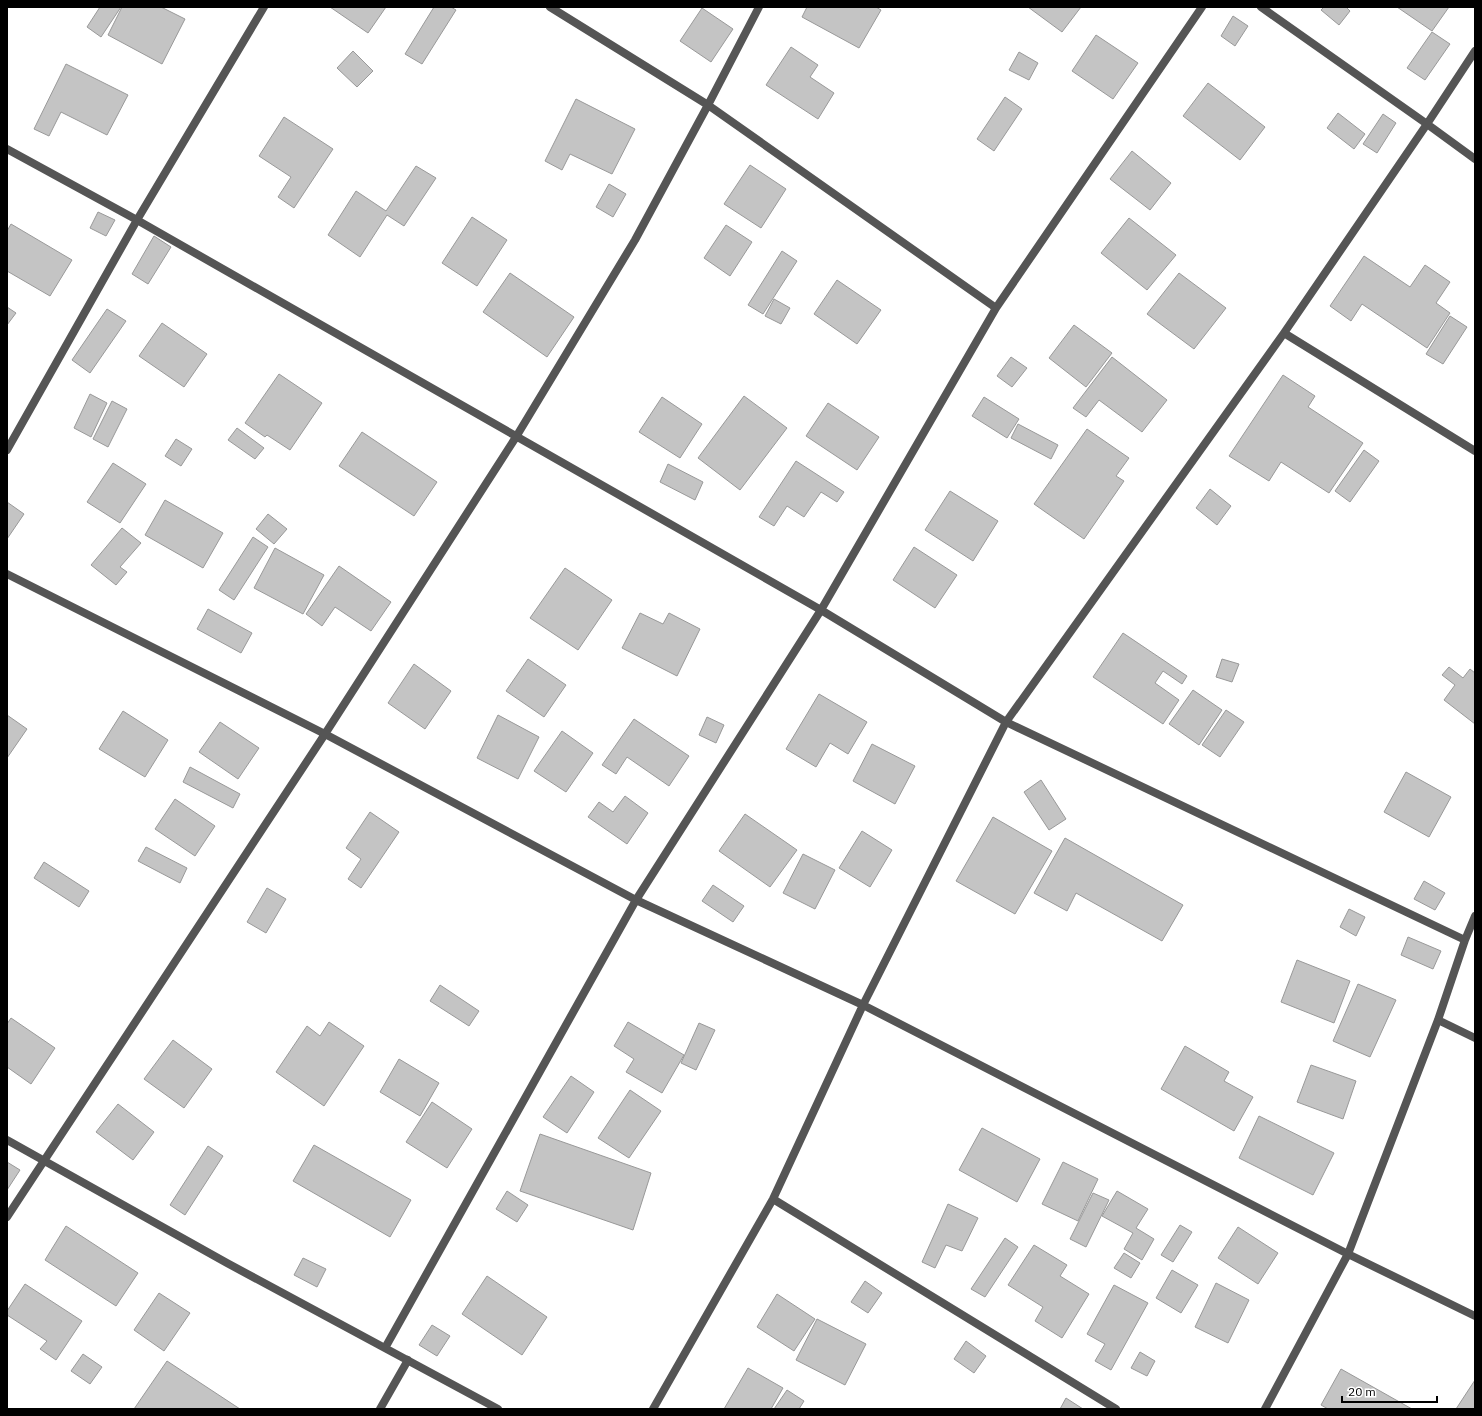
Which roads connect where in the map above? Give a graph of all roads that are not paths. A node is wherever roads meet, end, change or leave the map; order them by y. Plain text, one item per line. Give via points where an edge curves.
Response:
1 (264, 7) edge
2 (550, 7) edge
3 (759, 7) edge
4 (1202, 7) edge
5 (1261, 7) edge
6 (1475, 51) edge
7 (708, 106) junction
8 (1428, 124) junction
9 (7, 149) edge
10 (1475, 159) edge
11 (137, 220) junction
12 (996, 308) junction
13 (1284, 333) junction
14 (516, 437) junction
15 (7, 450) edge
16 (1475, 451) edge
17 (7, 574) edge
18 (821, 610) junction
19 (1006, 722) junction
20 (325, 734) junction
21 (636, 900) junction
22 (1475, 916) edge
23 (1465, 940) junction
24 (863, 1006) junction
25 (1438, 1020) junction
26 (1475, 1038) edge
27 (7, 1140) edge
28 (44, 1161) junction
29 (773, 1199) junction
30 (7, 1217) edge
31 (1348, 1254) junction
32 (1475, 1316) edge
33 (385, 1348) junction
34 (408, 1360) junction
35 (380, 1409) edge
36 (498, 1409) edge
37 (653, 1409) edge
38 (1116, 1409) edge
39 (1265, 1409) edge

1 - 11 street
2 - 7 street
3 - 7 street
4 - 12 street
5 - 8 street
6 - 8 street
7 - 12 street
7 - 14 street via 635,240
8 - 10 street
8 - 13 street
9 - 11 street
11 - 14 street
11 - 15 street
12 - 18 street
13 - 16 street
13 - 19 street
14 - 18 street
14 - 20 street
17 - 20 street
18 - 19 street
18 - 21 street
19 - 23 street
19 - 24 street
20 - 21 street
20 - 28 street
21 - 24 street
21 - 33 street
22 - 23 street
23 - 25 street
24 - 29 street
24 - 31 street
25 - 26 street
25 - 31 street
27 - 28 street
28 - 30 street
28 - 33 street
29 - 37 street
29 - 38 street
31 - 32 street
31 - 39 street
33 - 34 street
34 - 35 street
34 - 36 street

